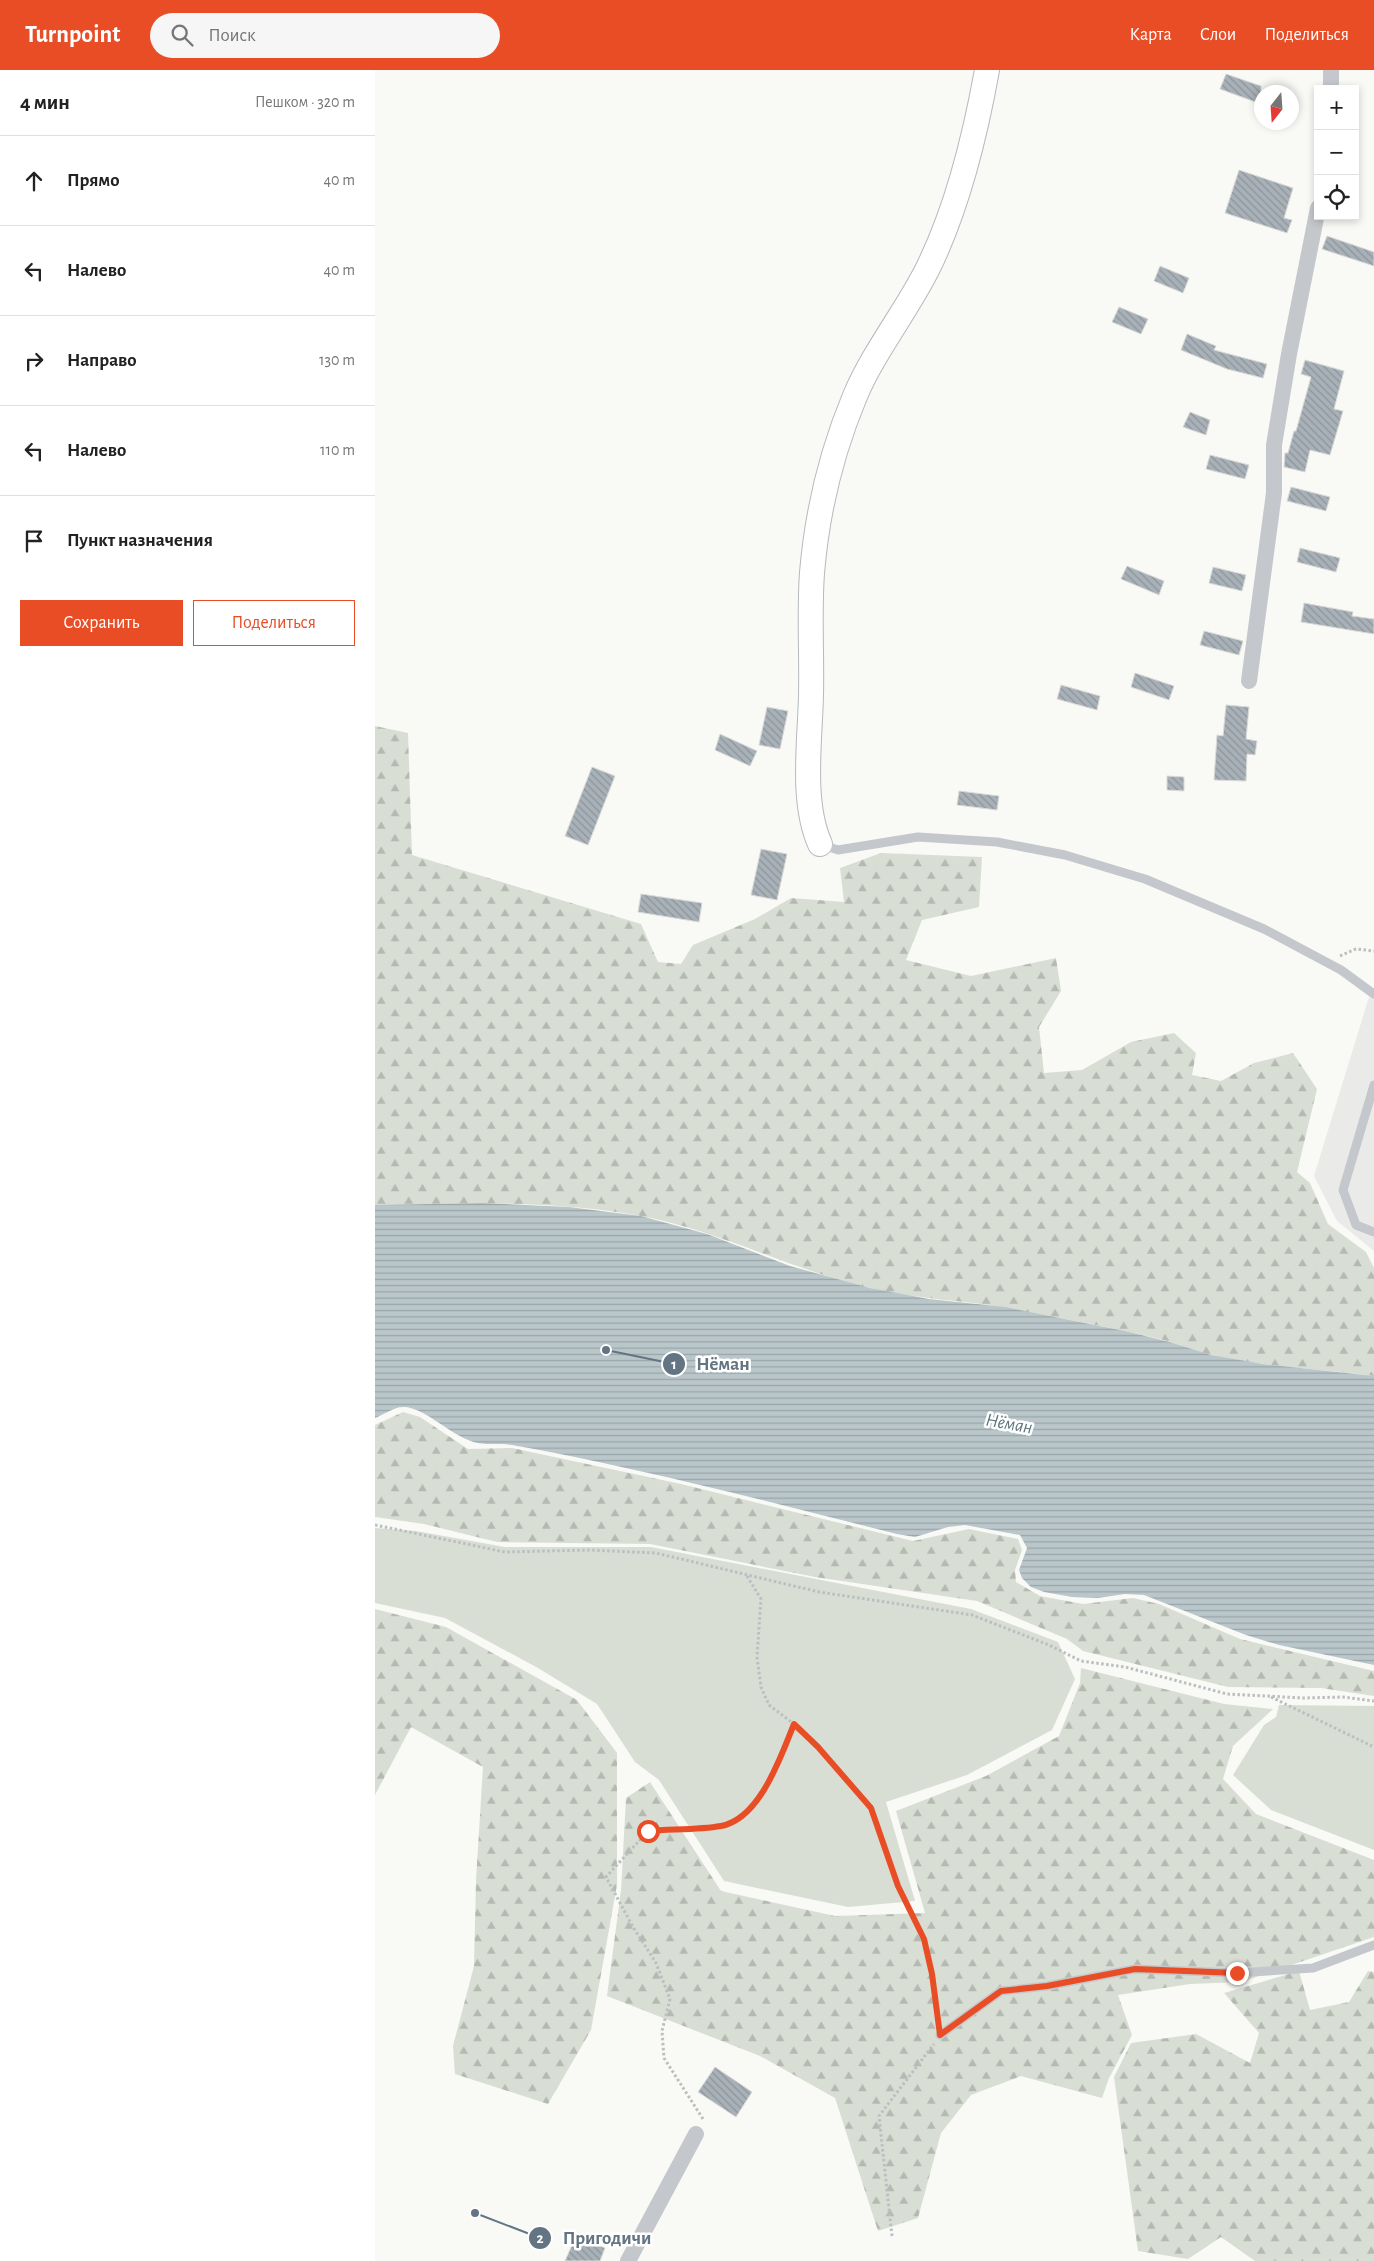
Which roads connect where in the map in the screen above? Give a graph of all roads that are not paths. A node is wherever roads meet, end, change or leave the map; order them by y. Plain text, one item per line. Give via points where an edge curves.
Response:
1 (987, 70) edge
2 (1331, 70) edge
3 (1331, 85) edge
4 (1316, 220) edge
5 (1249, 681) dead end
6 (819, 844) joint
7 (1374, 994) edge
8 (1374, 1085) edge
9 (1374, 1232) edge
10 (1374, 1945) edge
11 (940, 2035) road end
12 (696, 2134) road end
13 (628, 2261) edge

1 - 6 street via 980,111 948,218 928,268 855,396 832,466 817,529 812,576 809,774 812,827
2 - 3 street
4 - 5 street via 1274,445 1274,492
6 - 7 lane via 838,850 918,837 997,842 1065,855 1145,879 1264,929 1341,970
8 - 9 lane via 1343,1190 1356,1225
10 - 11 lane via 1313,1968 1237,1973 1135,1969 1047,1986 1001,1991
12 - 13 street

